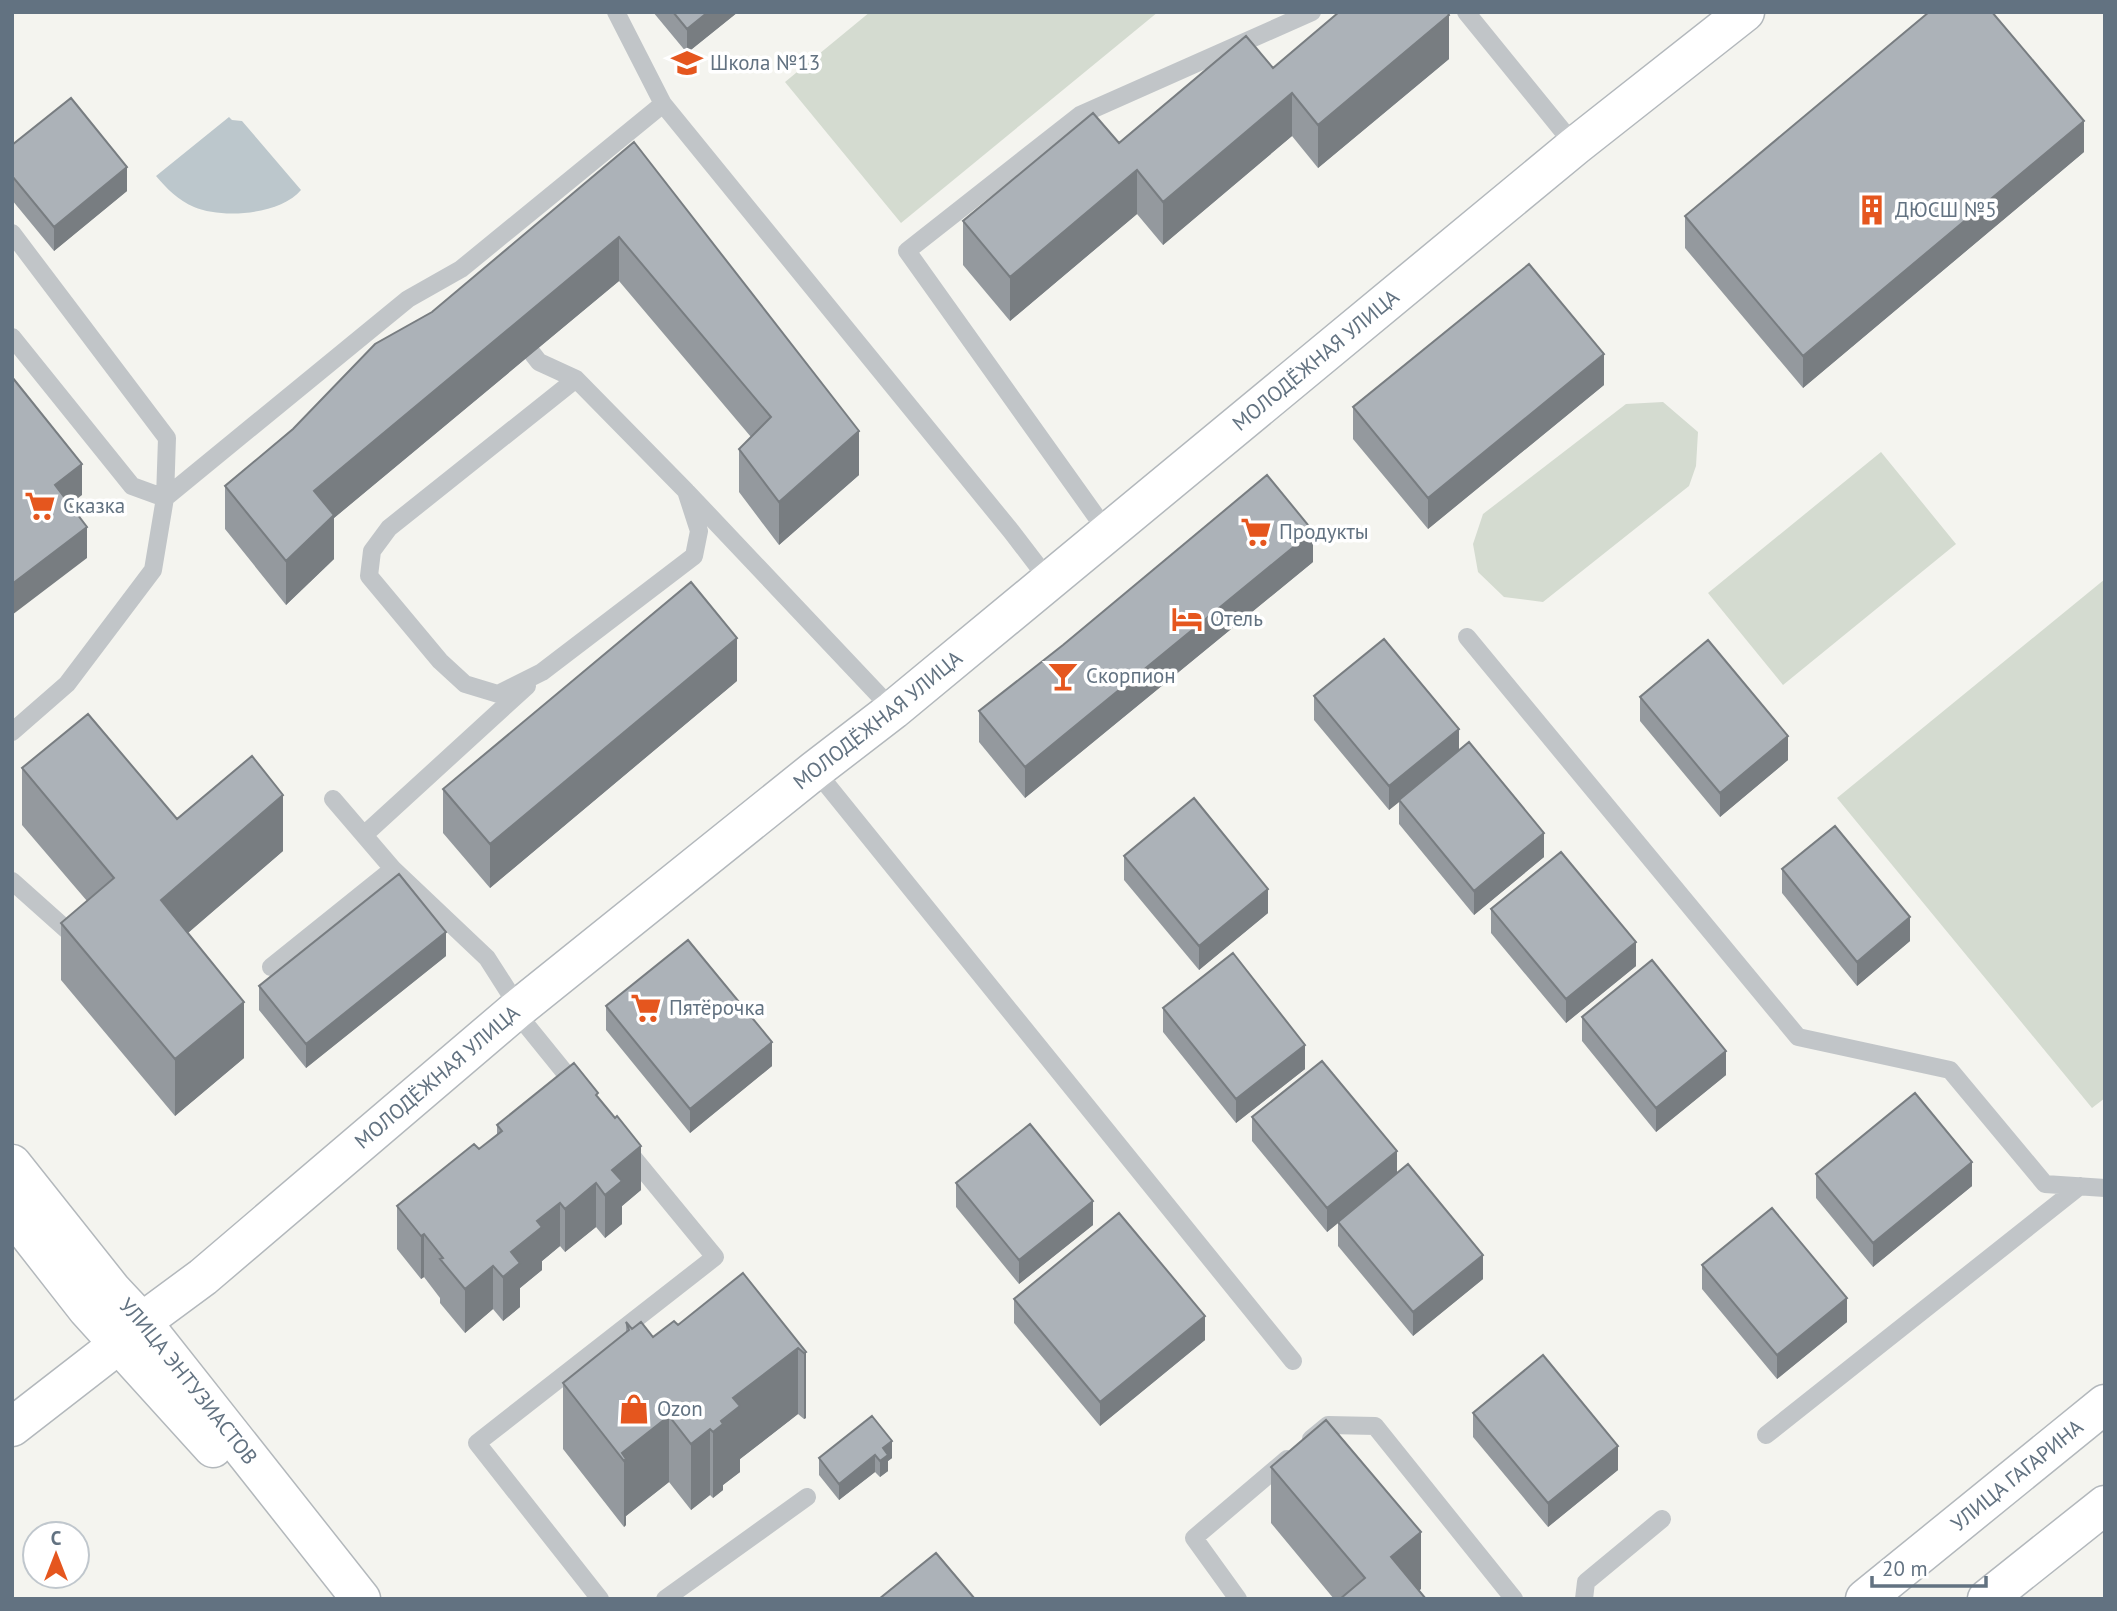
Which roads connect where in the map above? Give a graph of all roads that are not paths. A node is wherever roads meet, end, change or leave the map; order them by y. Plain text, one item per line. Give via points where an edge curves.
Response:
1 (616, 12) edge
2 (1312, 12) edge
3 (1466, 12) edge
4 (1745, 12) edge
5 (663, 104) junction
6 (1575, 146) junction
7 (12, 233) edge
8 (12, 337) edge
9 (532, 353) edge
10 (576, 379) junction
11 (686, 491) junction
12 (165, 498) junction
13 (1108, 533) junction
14 (1050, 582) junction
15 (1467, 637) dead end
16 (542, 672) junction
17 (893, 710) junction
18 (12, 732) edge
19 (815, 769) junction
20 (333, 799) dead end
21 (364, 835) junction
22 (393, 869) junction
23 (12, 881) edge
24 (77, 939) edge
25 (271, 967) dead end
26 (517, 1009) junction
27 (594, 1109) edge
28 (620, 1140) edge
29 (12, 1164) edge
30 (2080, 1186) junction
31 (2105, 1188) edge
32 (12, 1213) edge
33 (130, 1333) junction
34 (1293, 1361) dead end
35 (2105, 1404) edge
36 (12, 1427) edge
37 (1766, 1435) dead end
38 (807, 1497) dead end
39 (2105, 1506) edge
40 (1662, 1519) dead end
41 (334, 1599) edge
42 (361, 1599) edge
43 (600, 1599) edge
44 (664, 1599) edge
45 (1238, 1599) edge
46 (1514, 1599) edge
47 (1584, 1599) edge
48 (1865, 1599) edge
49 (1987, 1599) edge

1 - 5 lane
2 - 13 lane via 1080,115 906,251
3 - 6 lane
4 - 6 street, МОЛОДЁЖНАЯ УЛИЦА
5 - 12 lane via 465,274 408,299
5 - 14 lane
6 - 13 street, МОЛОДЁЖНАЯ УЛИЦА
7 - 12 lane via 167,438
8 - 12 lane via 132,486
9 - 10 lane via 539,362
10 - 11 lane
10 - 16 lane via 389,528 372,551 369,576 440,661 466,684 498,694
11 - 16 lane via 699,531 694,556
11 - 17 lane
12 - 18 lane via 153,570 67,684
13 - 14 street, МОЛОДЁЖНАЯ УЛИЦА
14 - 17 street, МОЛОДЁЖНАЯ УЛИЦА
15 - 30 lane via 1798,1037 1950,1070 2045,1184
16 - 21 lane
17 - 19 street, МОЛОДЁЖНАЯ УЛИЦА
19 - 26 street, МОЛОДЁЖНАЯ УЛИЦА
19 - 34 lane
20 - 21 lane
21 - 22 lane
22 - 25 lane
22 - 26 lane via 487,958
23 - 24 lane
26 - 27 lane
26 - 33 street, МОЛОДЁЖНАЯ УЛИЦА via 203,1277
28 - 43 lane via 715,1257 477,1443
29 - 33 street, УЛИЦА ЭНТУЗИАСТОВ via 112,1290
30 - 31 lane
30 - 37 lane
32 - 33 street via 87,1309
33 - 36 street, МОЛОДЁЖНАЯ УЛИЦА
33 - 41 street via 157,1389 209,1444
33 - 42 street, УЛИЦА ЭНТУЗИАСТОВ
35 - 48 street, УЛИЦА ГАГАРИНА
38 - 44 lane
39 - 49 street
40 - 47 lane via 1586,1582
45 - 46 lane via 1194,1538 1328,1425 1375,1426

